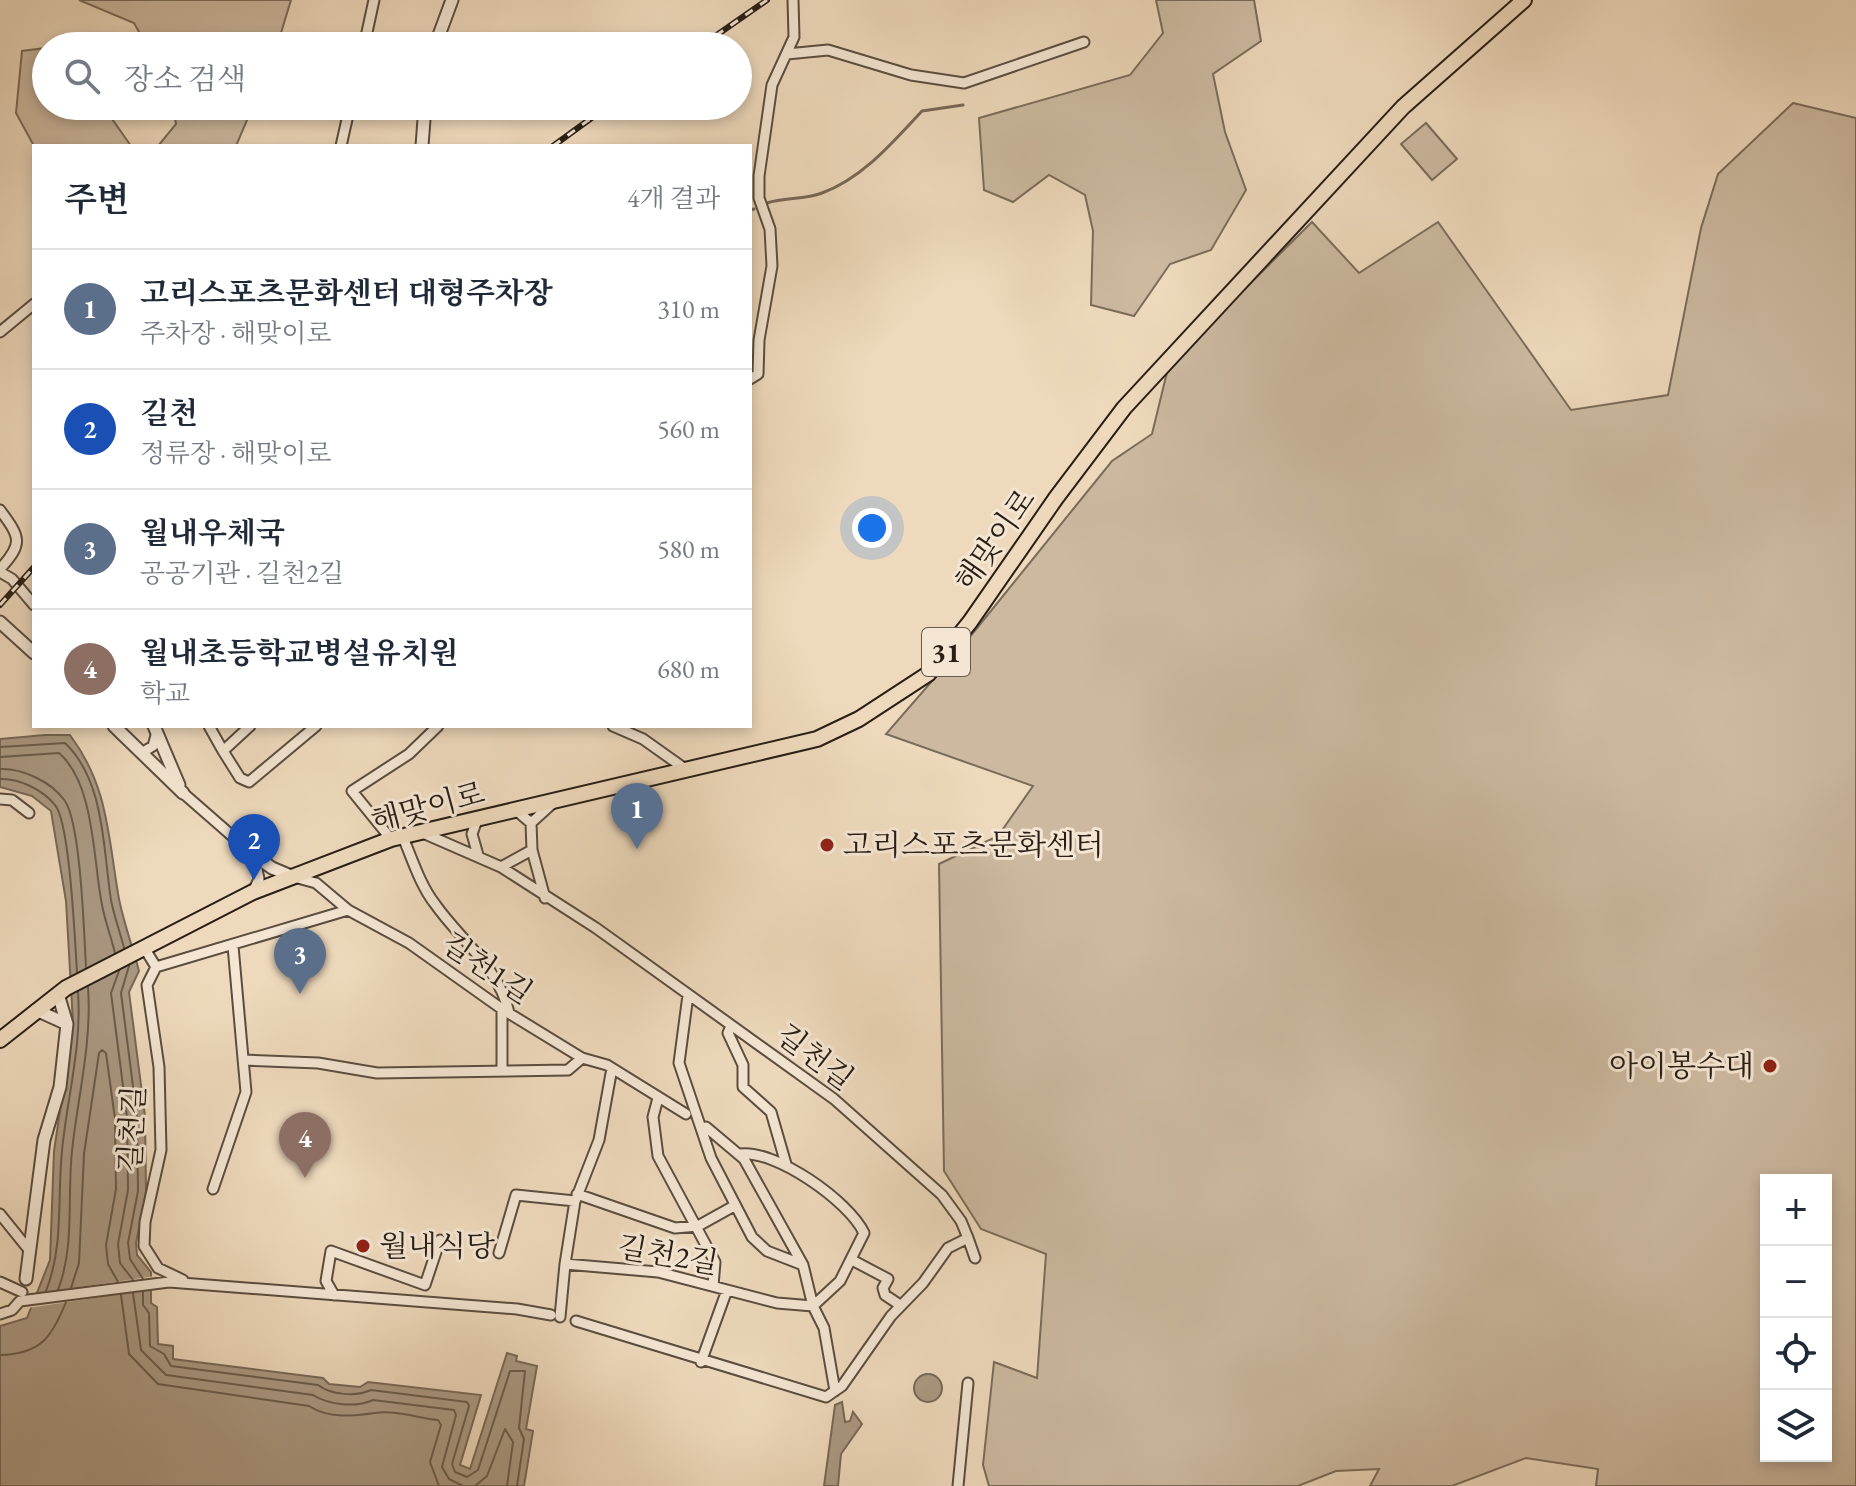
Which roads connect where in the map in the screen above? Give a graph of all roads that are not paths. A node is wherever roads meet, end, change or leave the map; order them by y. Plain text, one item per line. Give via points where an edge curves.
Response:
1 (374, 0) edge
2 (452, 0) edge
3 (793, 0) edge
4 (1524, 0) edge
5 (367, 32) edge
6 (440, 32) edge
7 (1084, 42) dead end
8 (787, 54) junction
9 (347, 120) edge
10 (424, 120) edge
11 (341, 144) edge
12 (422, 144) edge
13 (32, 306) edge
14 (0, 332) edge
15 (752, 378) edge
16 (0, 510) edge
17 (0, 570) edge
18 (32, 603) edge
19 (0, 622) edge
20 (32, 651) edge
21 (116, 728) edge
22 (210, 728) edge
23 (248, 728) edge
24 (314, 728) edge
25 (436, 728) edge
26 (618, 728) edge
27 (155, 729) edge
28 (223, 751) junction
29 (143, 752) junction
30 (688, 771) junction
31 (183, 793) junction
32 (0, 799) edge
33 (557, 799) junction
34 (517, 811) junction
35 (29, 813) dead end
36 (477, 820) junction
37 (531, 823) junction
38 (423, 833) junction
39 (397, 837) junction
40 (532, 850) junction
41 (254, 855) junction
42 (478, 855) junction
43 (501, 867) junction
44 (291, 876) junction
45 (253, 892) junction
46 (545, 898) junction
47 (348, 910) junction
48 (233, 946) junction
49 (141, 951) junction
50 (156, 967) junction
51 (62, 991) junction
52 (688, 995) junction
53 (36, 1010) junction
54 (506, 1011) junction
55 (67, 1024) junction
56 (731, 1026) junction
57 (1, 1038) edge
58 (582, 1058) junction
59 (243, 1060) junction
60 (612, 1068) junction
61 (502, 1071) junction
62 (658, 1098) junction
63 (686, 1114) dead end
64 (706, 1127) dead end
65 (740, 1154) junction
66 (786, 1164) junction
67 (213, 1189) dead end
68 (576, 1198) junction
69 (734, 1206) junction
70 (0, 1214) edge
71 (698, 1226) junction
72 (968, 1238) junction
73 (440, 1240) dead end
74 (29, 1250) junction
75 (499, 1253) dead end
76 (975, 1258) dead end
77 (852, 1260) junction
78 (565, 1264) junction
79 (803, 1265) junction
80 (26, 1279) dead end
81 (0, 1282) edge
82 (198, 1283) junction
83 (713, 1286) junction
84 (727, 1290) junction
85 (334, 1295) junction
86 (24, 1298) junction
87 (900, 1305) junction
88 (813, 1306) junction
89 (0, 1314) edge
90 (576, 1321) dead end
91 (701, 1362) junction
92 (968, 1383) dead end
93 (830, 1394) junction
94 (958, 1486) edge

1 - 5 street
2 - 6 street
3 - 8 street via 794,37
4 - 30 main road, 해맞이로 / 31 via 1403,107 1124,408 928,674 817,739
7 - 8 street via 964,83 936,81 828,50
8 - 15 street via 772,85 759,176 772,266 758,374
9 - 11 street
10 - 12 street
13 - 14 street
16 - 17 street via 18,542
17 - 18 street
19 - 20 street
21 - 29 street
22 - 28 street
23 - 28 street
24 - 28 street via 249,782 240,778
25 - 39 street via 409,754 352,791
26 - 30 street
27 - 29 street via 153,746
27 - 31 street
29 - 31 street
30 - 33 main road, 해맞이로 / 31
31 - 41 street
32 - 35 street via 12,800
33 - 34 main road, 해맞이로 / 31
33 - 37 street
34 - 36 main road, 해맞이로 / 31
34 - 37 street
36 - 38 main road, 해맞이로 / 31
36 - 42 street via 472,834
37 - 40 street
38 - 39 main road, 해맞이로 / 31
38 - 42 street, 길천길
39 - 44 main road, 해맞이로 / 31
39 - 54 street via 432,900 491,970 505,993
40 - 43 street
40 - 46 street
41 - 44 street
41 - 45 street via 259,879
42 - 43 street, 길천길
43 - 46 street, 길천길
44 - 45 main road, 해맞이로 / 31
44 - 47 street, 길천1길 via 316,883
45 - 49 main road, 해맞이로 / 31
46 - 52 street, 길천길
47 - 48 street
47 - 54 street, 길천1길 via 409,943
48 - 50 street
48 - 59 street
49 - 50 street
49 - 51 main road, 31
50 - 82 street, 길천길 via 147,985 159,1067 161,1150 144,1246 149,1258 169,1275
51 - 53 main road
51 - 55 street
52 - 56 street, 길천길
52 - 69 street via 679,1063
53 - 55 street
53 - 57 main road
54 - 58 street, 길천1길
54 - 61 street
55 - 74 street
56 - 66 street via 728,1033 743,1065 743,1087 771,1112
56 - 72 street, 길천길 via 834,1099 907,1163 942,1195
58 - 60 street, 길천1길
58 - 61 street via 568,1070
59 - 61 street via 318,1063 377,1073
59 - 67 street via 246,1092
60 - 62 street, 길천1길
60 - 68 street via 599,1140
62 - 63 street, 길천1길
62 - 71 street via 653,1117 658,1156
64 - 65 street
65 - 66 street via 752,1152
65 - 79 street
66 - 77 street via 860,1224 864,1233
68 - 71 street via 675,1228
68 - 75 street via 516,1195
68 - 78 street
69 - 71 street
69 - 79 street via 767,1251
70 - 74 street
71 - 83 street via 715,1262
72 - 76 street, 길천길
72 - 87 street via 948,1248
73 - 85 street via 425,1285 331,1251 326,1281
74 - 80 street
77 - 87 street via 888,1279 885,1295
77 - 88 street via 840,1281
78 - 83 street, 길천2길 via 658,1272
78 - 85 street via 555,1316
79 - 88 street
81 - 86 street
82 - 85 street
82 - 86 street
83 - 84 street, 길천2길
84 - 88 street, 길천2길
84 - 91 street
86 - 89 street
87 - 93 street via 842,1386
88 - 93 street via 824,1328
90 - 91 street
91 - 93 street
92 - 94 street

